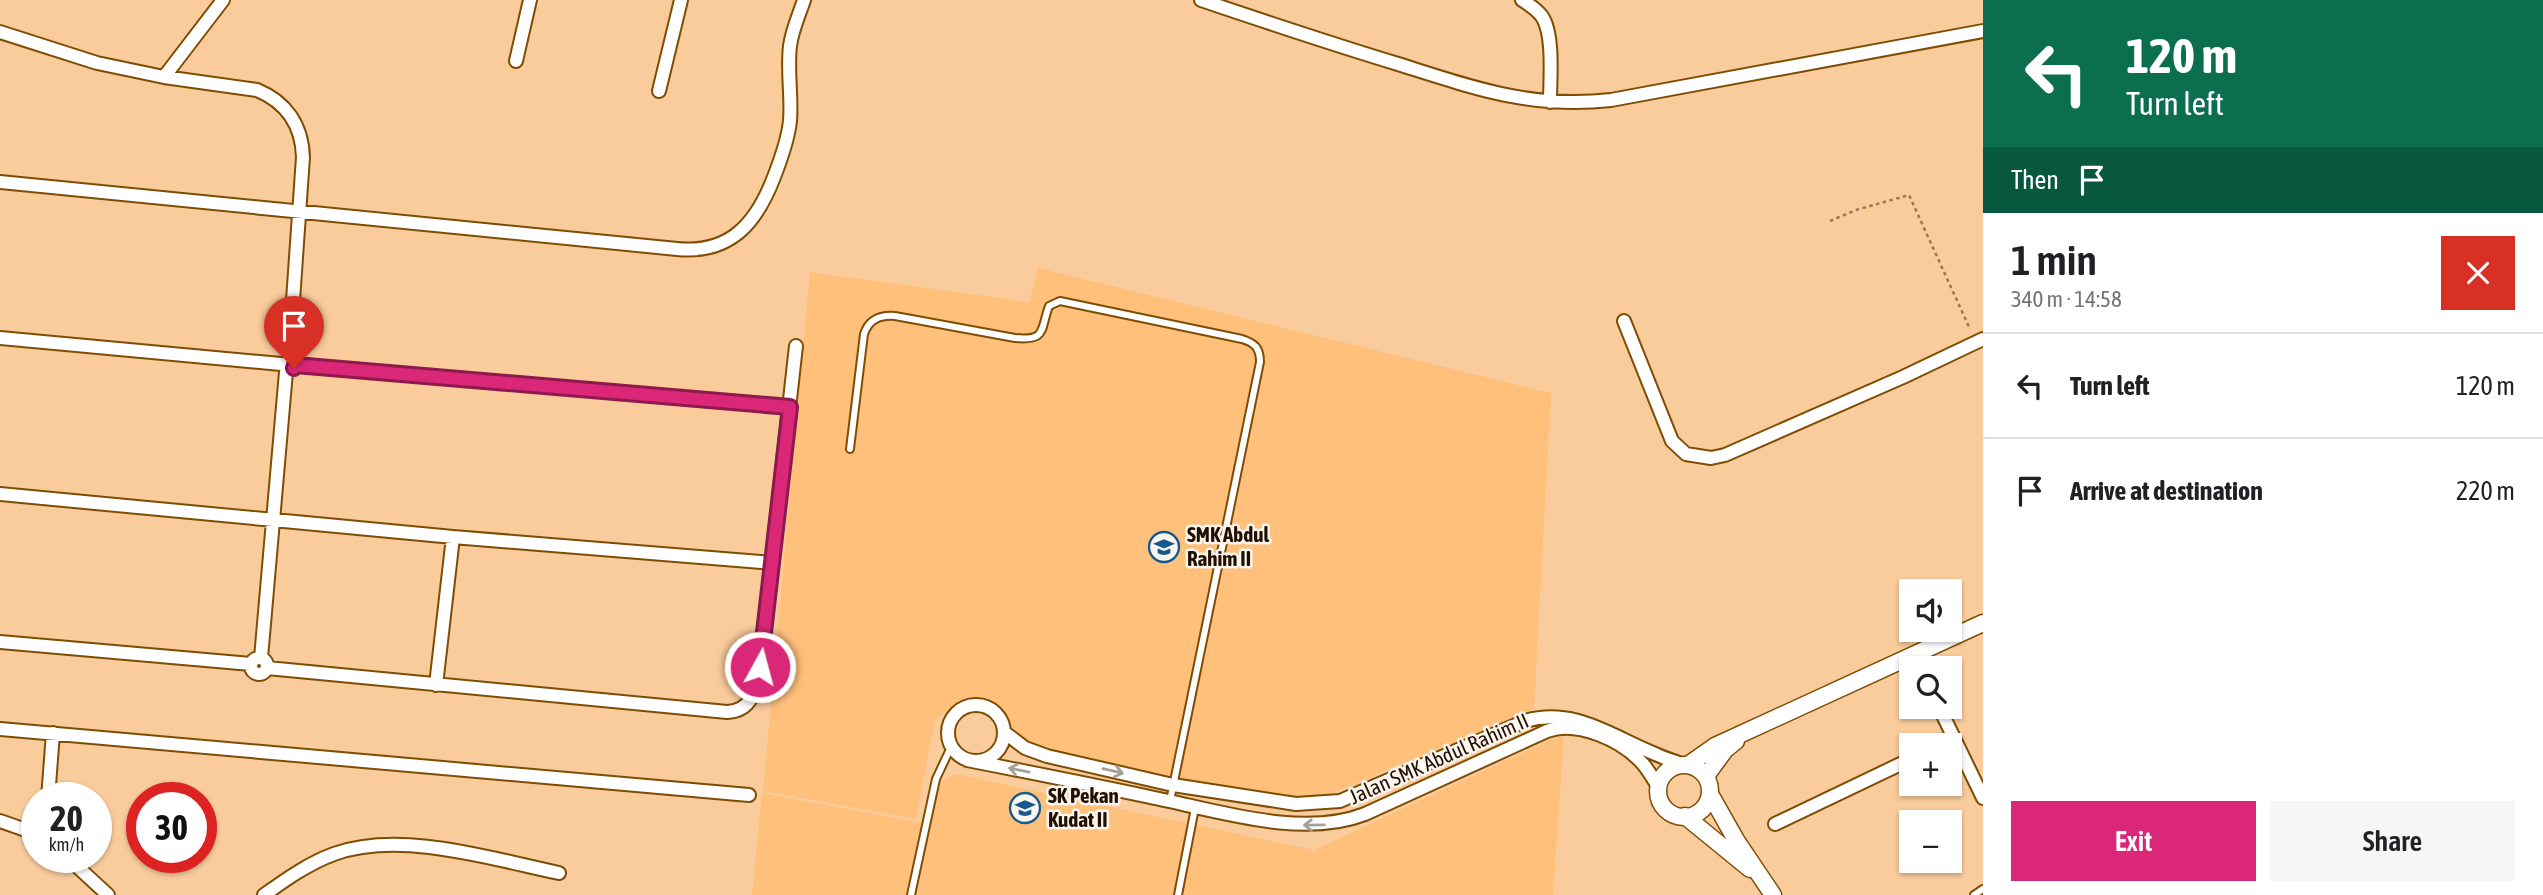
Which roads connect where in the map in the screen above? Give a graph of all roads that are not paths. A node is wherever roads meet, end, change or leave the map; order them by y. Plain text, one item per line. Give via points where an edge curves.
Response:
1 (223, 0) edge
2 (530, 0) edge
3 (681, 0) edge
4 (804, 0) edge
5 (1201, 0) edge
6 (1522, 0) edge
7 (1983, 31) edge
8 (0, 32) edge
9 (516, 61) dead end
10 (164, 77) junction
11 (659, 90) dead end
12 (1550, 102) junction
13 (0, 183) edge
14 (299, 212) junction
15 (1624, 321) dead end
16 (0, 338) edge
17 (1980, 340) edge
18 (796, 346) dead end
19 (288, 365) junction
20 (790, 407) junction
21 (850, 449) dead end
22 (0, 494) edge
23 (273, 518) junction
24 (453, 537) junction
25 (772, 563) junction
26 (1983, 624) edge
27 (0, 642) edge
28 (1929, 656) edge
29 (259, 664) junction
30 (1899, 670) edge
31 (436, 685) junction
32 (0, 729) edge
33 (1004, 732) junction
34 (52, 733) junction
35 (1746, 733) junction
36 (951, 747) junction
37 (1962, 757) edge
38 (967, 760) junction
39 (1686, 765) junction
40 (1899, 765) edge
41 (1706, 776) junction
42 (49, 782) edge
43 (1172, 785) junction
44 (1658, 788) junction
45 (1710, 793) junction
46 (750, 795) dead end
47 (1983, 798) edge
48 (1170, 801) junction
49 (1195, 806) junction
50 (1685, 816) junction
51 (0, 821) edge
52 (1775, 824) dead end
53 (21, 828) edge
54 (84, 873) edge
55 (559, 873) dead end
56 (1758, 874) junction
57 (1983, 889) edge
58 (108, 895) edge
59 (264, 895) edge
60 (911, 895) edge
61 (1178, 895) edge
62 (1773, 895) edge
63 (1974, 895) edge

1 - 10 street
2 - 9 street
3 - 11 street
4 - 14 street via 790,44 790,121 782,157 768,195 747,228 721,244 685,250
5 - 12 street via 1477,89
6 - 12 street via 1545,20
7 - 12 street via 1611,100
8 - 10 street via 97,63
10 - 14 street via 257,90 283,107 302,143
13 - 14 street
14 - 19 street
15 - 17 street via 1672,441 1686,454 1711,458 1746,448
16 - 19 street
18 - 20 street
19 - 20 street
19 - 23 street
20 - 25 street
21 - 43 lane via 864,334 879,317 1032,340 1043,330 1049,306 1060,301 1255,344 1260,362
22 - 23 street
23 - 24 street
23 - 29 street
24 - 25 street
24 - 31 street
25 - 31 street via 756,688 741,709 727,712
26 - 28 street
27 - 29 street
29 - 31 street
30 - 35 street
32 - 34 street
33 - 36 street via 995,711 966,706 951,719
33 - 38 street via 1002,747 995,755 987,760
33 -> 43 street, Jalan SMK Abdul Rahim II via 1025,748 1047,756
34 - 42 street
34 - 46 street
35 - 39 street
35 - 41 street via 1725,750
36 - 38 street
36 - 60 lane via 936,779
37 - 47 street
48 -> 38 street, Jalan SMK Abdul Rahim II
39 - 41 street
39 - 43 street, Jalan SMK Abdul Rahim II via 1586,722 1540,716 1340,801 1271,802
39 - 44 street via 1668,771
40 - 52 street
41 - 45 street
43 - 48 lane
44 -> 49 street, Jalan SMK Abdul Rahim II via 1643,764 1624,748 1589,732 1564,727 1347,821 1301,825
44 - 50 street via 1663,805
45 - 50 street via 1702,810
45 - 56 street
48 - 49 street, Jalan SMK Abdul Rahim II
49 - 61 lane
50 - 56 street
51 - 53 street
54 - 58 street
55 - 59 street via 427,847 382,846 335,853
56 - 62 street
57 - 63 lane

